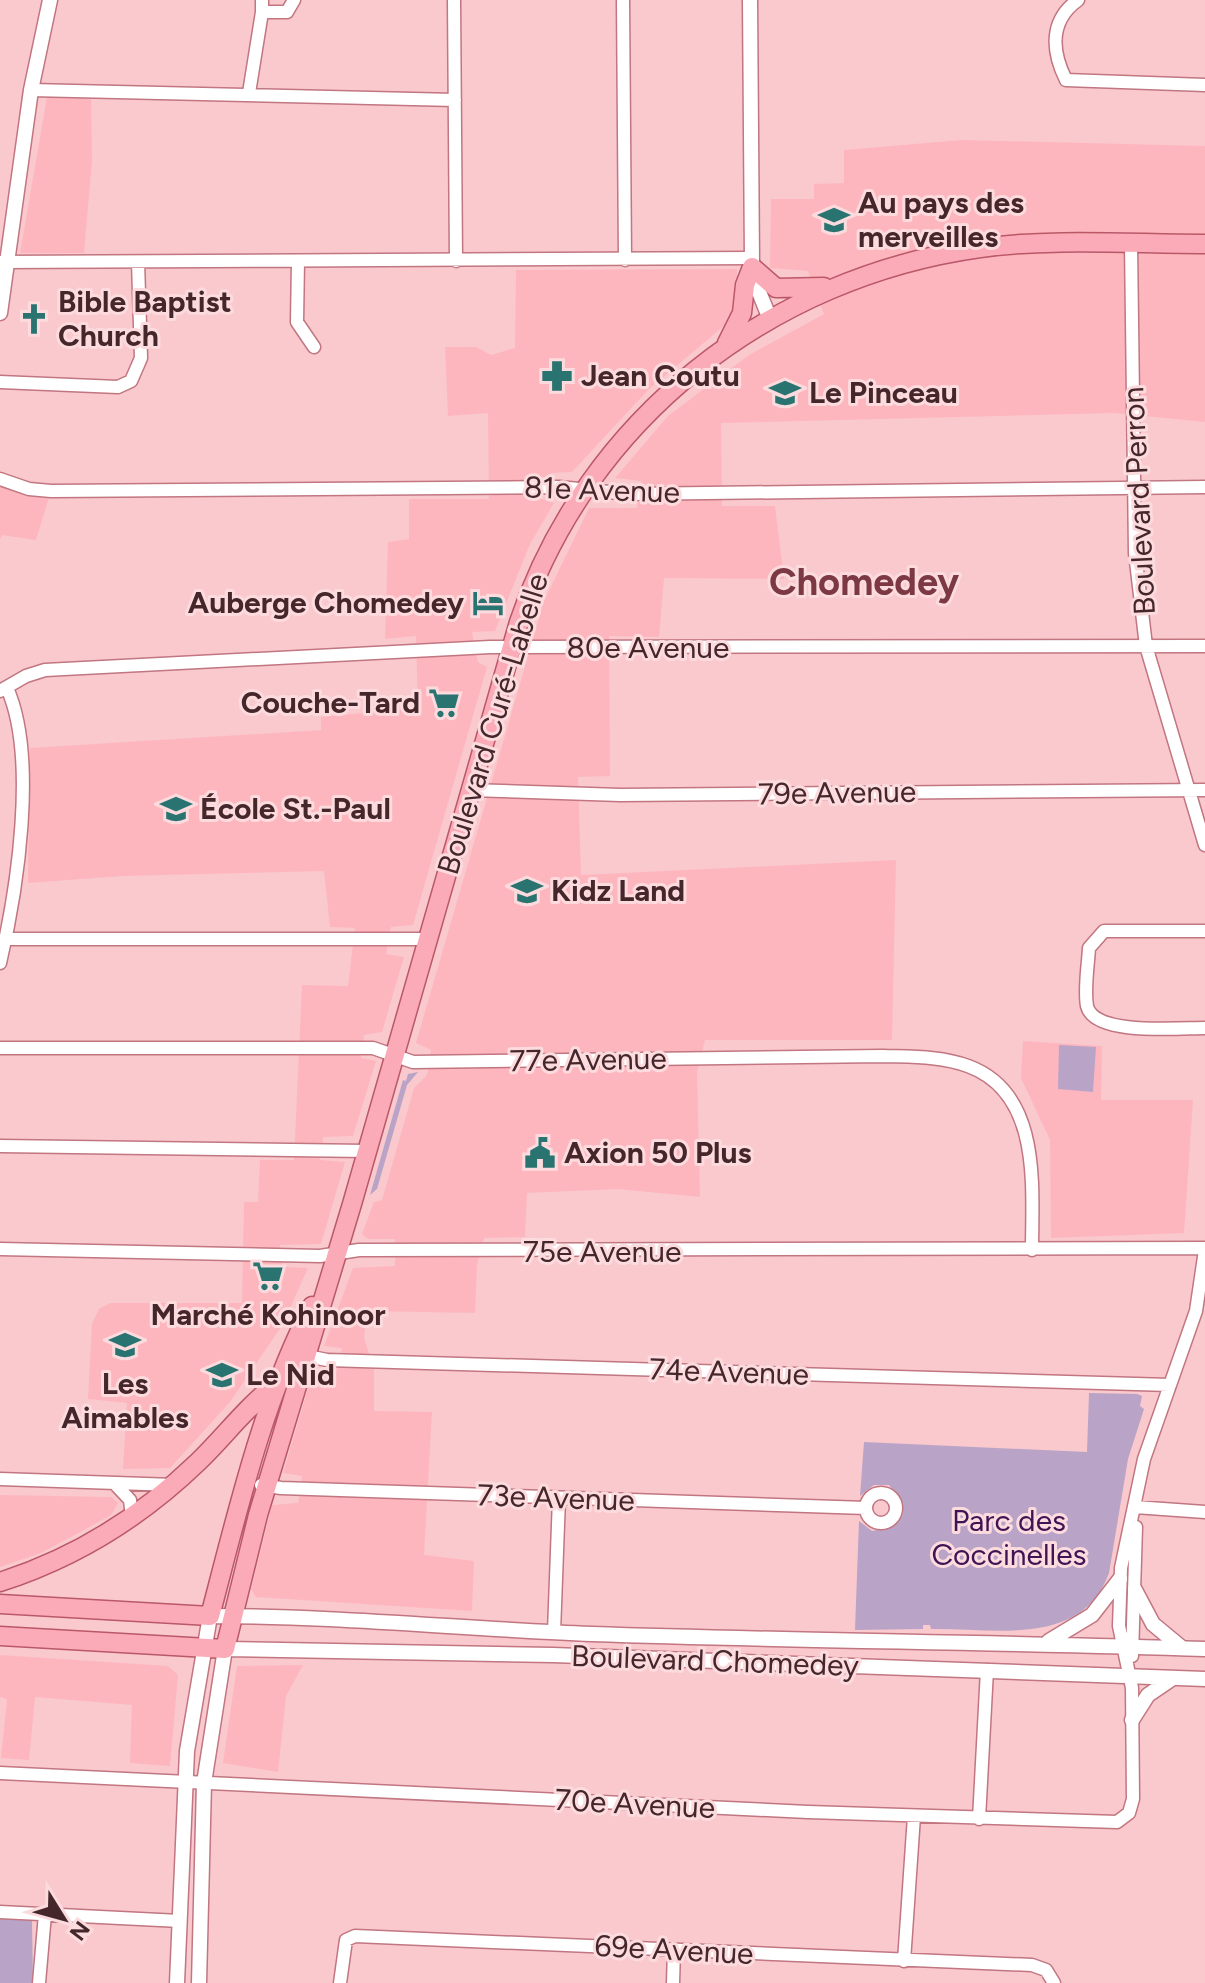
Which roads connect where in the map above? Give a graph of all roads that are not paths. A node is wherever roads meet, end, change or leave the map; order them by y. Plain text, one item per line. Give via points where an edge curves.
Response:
1 (50, 0) edge
2 (294, 0) edge
3 (454, 0) edge
4 (623, 0) edge
5 (750, 0) edge
6 (1078, 0) edge
7 (262, 6) edge
8 (1205, 85) edge
9 (31, 90) junction
10 (249, 93) junction
11 (455, 100) junction
12 (1131, 244) junction
13 (1205, 244) edge
14 (625, 260) junction
15 (298, 261) junction
16 (456, 261) junction
17 (2, 262) edge
18 (138, 262) junction
19 (752, 263) junction
20 (839, 286) junction
21 (0, 313) edge
22 (770, 319) junction
23 (314, 347) dead end
24 (725, 347) junction
25 (0, 382) edge
26 (0, 479) edge
27 (1205, 487) edge
28 (1135, 488) junction
29 (583, 490) junction
30 (1146, 646) junction
31 (1205, 646) edge
32 (511, 647) junction
33 (3, 690) edge
34 (1187, 789) junction
35 (470, 790) junction
36 (1205, 790) edge
37 (1205, 845) edge
38 (1205, 931) edge
39 (6, 939) junction
40 (428, 939) junction
41 (0, 963) edge
42 (1205, 1028) edge
43 (0, 1048) edge
44 (395, 1055) junction
45 (0, 1146) edge
46 (367, 1151) junction
47 (0, 1249) edge
48 (1205, 1249) edge
49 (1032, 1250) junction
50 (333, 1263) junction
51 (298, 1354) junction
52 (276, 1384) junction
53 (1170, 1385) junction
54 (0, 1479) edge
55 (246, 1481) junction
56 (115, 1484) junction
57 (174, 1485) junction
58 (267, 1486) junction
59 (559, 1498) junction
60 (1135, 1507) junction
61 (866, 1508) dead end
62 (1205, 1512) edge
63 (132, 1517) junction
64 (1120, 1579) junction
65 (0, 1582) edge
66 (1135, 1590) junction
67 (0, 1604) edge
68 (210, 1616) junction
69 (232, 1616) junction
70 (554, 1632) junction
71 (0, 1636) edge
72 (1045, 1643) junction
73 (1128, 1645) junction
74 (202, 1647) junction
75 (1182, 1648) junction
76 (225, 1649) junction
77 (1205, 1649) edge
78 (987, 1670) junction
79 (1130, 1676) junction
80 (1174, 1677) junction
81 (1205, 1679) edge
82 (1132, 1720) junction
83 (0, 1773) edge
84 (186, 1782) junction
85 (204, 1783) junction
86 (914, 1816) junction
87 (979, 1819) junction
88 (0, 1912) edge
89 (45, 1914) junction
90 (180, 1921) junction
91 (674, 1950) junction
92 (904, 1961) junction
93 (39, 1983) edge
94 (177, 1983) edge
95 (199, 1983) edge
96 (340, 1983) edge
97 (673, 1983) edge
98 (1054, 1983) edge

1 - 9 street
2 - 7 street via 287,12
3 - 11 street
4 - 14 street
5 - 19 street
6 - 8 street via 1057,21 1059,66 1066,80
7 - 10 street
9 - 10 street
9 - 17 street
10 - 11 street
11 - 16 street
12 - 13 main road, Boulevard Curé-Labelle
12 - 20 main road, Boulevard Curé-Labelle via 981,248 911,262
12 - 28 street, Boulevard Perron
14 - 16 street
14 - 19 street
15 - 16 street
15 - 18 street
15 - 23 street via 297,322
17 - 18 street
17 - 21 street
18 - 25 street via 141,358 131,381 118,387
19 - 20 main road via 768,284 779,289
19 - 22 street
19 - 24 main road via 742,313
20 - 22 main road, Boulevard Curé-Labelle
22 - 24 main road, Boulevard Curé-Labelle
24 - 29 main road, Boulevard Curé-Labelle via 652,406
26 - 29 street, 81e Avenue via 51,491 500,486
27 - 28 street, 81e Avenue
28 - 29 street, 81e Avenue via 642,494
28 - 30 street, Boulevard Perron via 1135,553
29 - 32 main road, Boulevard Curé-Labelle via 538,570
30 - 31 street, 80e Avenue
30 - 32 street, 80e Avenue
30 - 34 street, Boulevard Perron
32 - 33 street, 80e Avenue via 45,670
32 - 35 main road, Boulevard Curé-Labelle
33 - 39 street via 17,717 21,759 18,869
34 - 35 street, 79e Avenue via 620,795
34 - 36 street, 79e Avenue
34 - 37 street, Boulevard Perron
35 - 40 main road, Boulevard Curé-Labelle
38 - 42 street via 1104,931 1089,948 1087,1006 1093,1018 1113,1026
39 - 40 street
39 - 41 street
40 - 44 main road, Boulevard Curé-Labelle
43 - 44 street, 77e Avenue via 373,1048
44 - 46 main road, Boulevard Curé-Labelle
44 - 49 street, 77e Avenue via 413,1062 883,1056 970,1066 993,1080 1017,1108 1025,1130 1032,1171
45 - 46 street
46 - 50 main road, Boulevard Curé-Labelle
47 - 50 street, 75e Avenue
48 - 49 street, 75e Avenue
48 - 53 street via 1196,1311
49 - 50 street, 75e Avenue via 359,1250
50 - 51 main road, Boulevard Curé-Labelle
51 - 52 main road, Boulevard Curé-Labelle
51 - 53 street, 74e Avenue
51 - 58 main road, Boulevard Curé-Labelle
52 - 55 main road, Boulevard Curé-Labelle
52 - 57 main road via 252,1402
53 - 60 street via 1144,1459
54 - 56 street
55 - 58 street, 73e Avenue
55 - 68 main road, Boulevard Curé-Labelle
56 - 57 street
56 - 63 street via 130,1500
57 - 63 main road
58 - 59 street, 73e Avenue
58 - 69 main road, Boulevard Curé-Labelle
59 - 61 street, 73e Avenue
59 - 70 street
60 - 62 street
60 - 64 street
60 - 66 street
63 - 65 main road via 60,1560
64 - 72 street via 1092,1615
64 - 73 street via 1119,1626
66 - 73 street
66 - 75 street via 1153,1624
67 - 68 main road
68 - 69 street
68 - 74 street
69 - 70 street, Boulevard Chomedey
69 - 76 main road, Boulevard Curé-Labelle
70 - 72 street, Boulevard Chomedey
71 - 74 main road
72 - 73 street, Boulevard Chomedey
73 - 75 street, Boulevard Chomedey
73 - 79 street
74 - 76 main road
74 - 84 street
75 - 77 street, Boulevard Chomedey
76 - 78 street, Boulevard Chomedey
76 - 85 street
78 - 79 street, Boulevard Chomedey
78 - 87 street
79 - 80 street, Boulevard Chomedey
79 - 82 street, 70e Avenue
80 - 81 street, Boulevard Chomedey
80 - 82 street via 1151,1692
82 - 87 street, 70e Avenue via 1133,1799 1122,1820 1096,1824
83 - 84 street, 70e Avenue
84 - 85 street, 70e Avenue
84 - 90 street
85 - 86 street, 70e Avenue
85 - 95 street
86 - 87 street, 70e Avenue
86 - 92 street
88 - 89 street
89 - 90 street
89 - 93 street
90 - 94 street
91 - 92 street, 69e Avenue
91 - 96 street, 69e Avenue via 355,1936 346,1940 342,1951
91 - 97 street
92 - 98 street, 69e Avenue via 1032,1965 1046,1970

